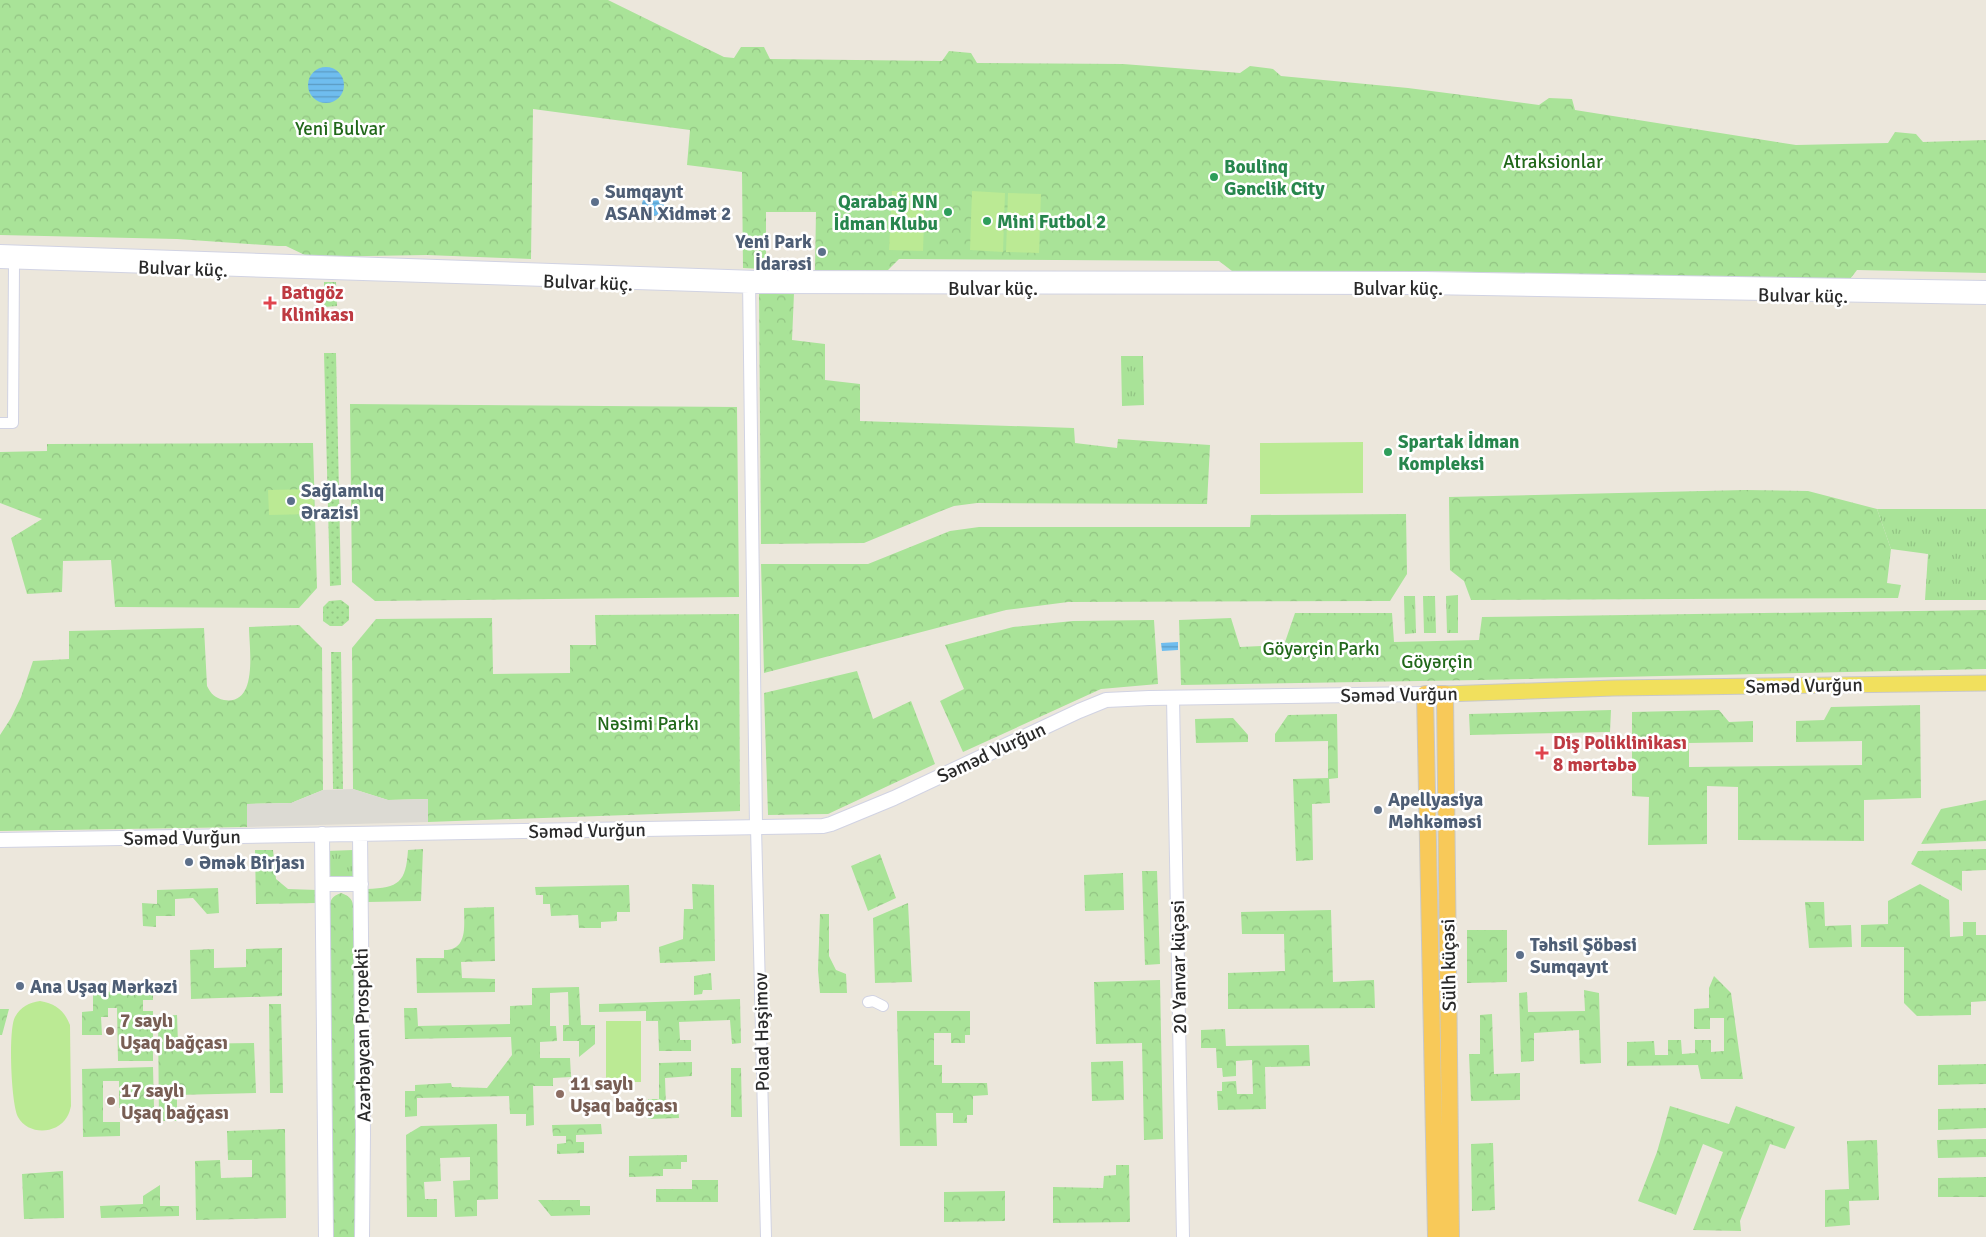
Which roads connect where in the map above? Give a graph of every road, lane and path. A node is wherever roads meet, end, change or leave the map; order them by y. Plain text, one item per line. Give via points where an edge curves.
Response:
1 (0, 251) edge
2 (45, 258) junction
3 (0, 262) edge
4 (14, 263) junction
5 (749, 282) junction
6 (1986, 287) edge
7 (1839, 290) junction
8 (1986, 298) edge
9 (0, 423) edge
10 (1986, 683) edge
11 (1425, 694) junction
12 (1445, 694) junction
13 (1174, 697) junction
14 (756, 827) junction
15 (322, 834) junction
16 (360, 834) junction
17 (0, 840) edge
18 (323, 884) junction
19 (360, 884) junction
20 (1448, 949) junction
21 (1431, 950) junction
22 (868, 1002) dead end
23 (883, 1006) dead end
24 (1443, 1173) junction
25 (326, 1237) edge
26 (362, 1237) edge
27 (766, 1237) edge
28 (1183, 1237) edge
29 (1436, 1237) edge
30 (1451, 1237) edge

1 - 2 street, Bulvar küç.
2 - 4 street, Bulvar küç.
2 - 5 street, Bulvar küç.
3 - 4 street, Bulvar küç.
4 - 9 street via 13,423
5 - 7 street, Bulvar küç.
5 - 14 street
6 - 7 street, Bulvar küç.
7 - 8 street, Bulvar küç.
10 - 12 main road, Səməd Vurğun via 1614,688
11 - 12 highway, Səməd Vurğun
11 - 13 main road, Səməd Vurğun
11 - 21 highway, Sülh küçəsi
12 - 20 highway, Sülh küçəsi
13 - 14 main road, Səməd Vurğun via 1118,699 1093,705 831,824
13 - 28 street, 20 Yanvar küçəsi
14 - 16 main road, Səməd Vurğun
14 - 27 street, Polad Həşimov
15 - 16 main road, Səməd Vurğun
15 - 17 main road, Səməd Vurğun
15 - 18 main road, Azərbaycan Prospekti
16 - 19 main road, Azərbaycan Prospekti
18 - 19 main road
18 - 25 main road, Azərbaycan Prospekti
19 - 26 main road, Azərbaycan Prospekti
20 - 21 highway
20 - 24 highway, Sülh küçəsi
21 - 24 highway, Sülh küçəsi
22 - 23 street
24 - 29 highway, Sülh küçəsi
24 - 30 highway, Sülh küçəsi

